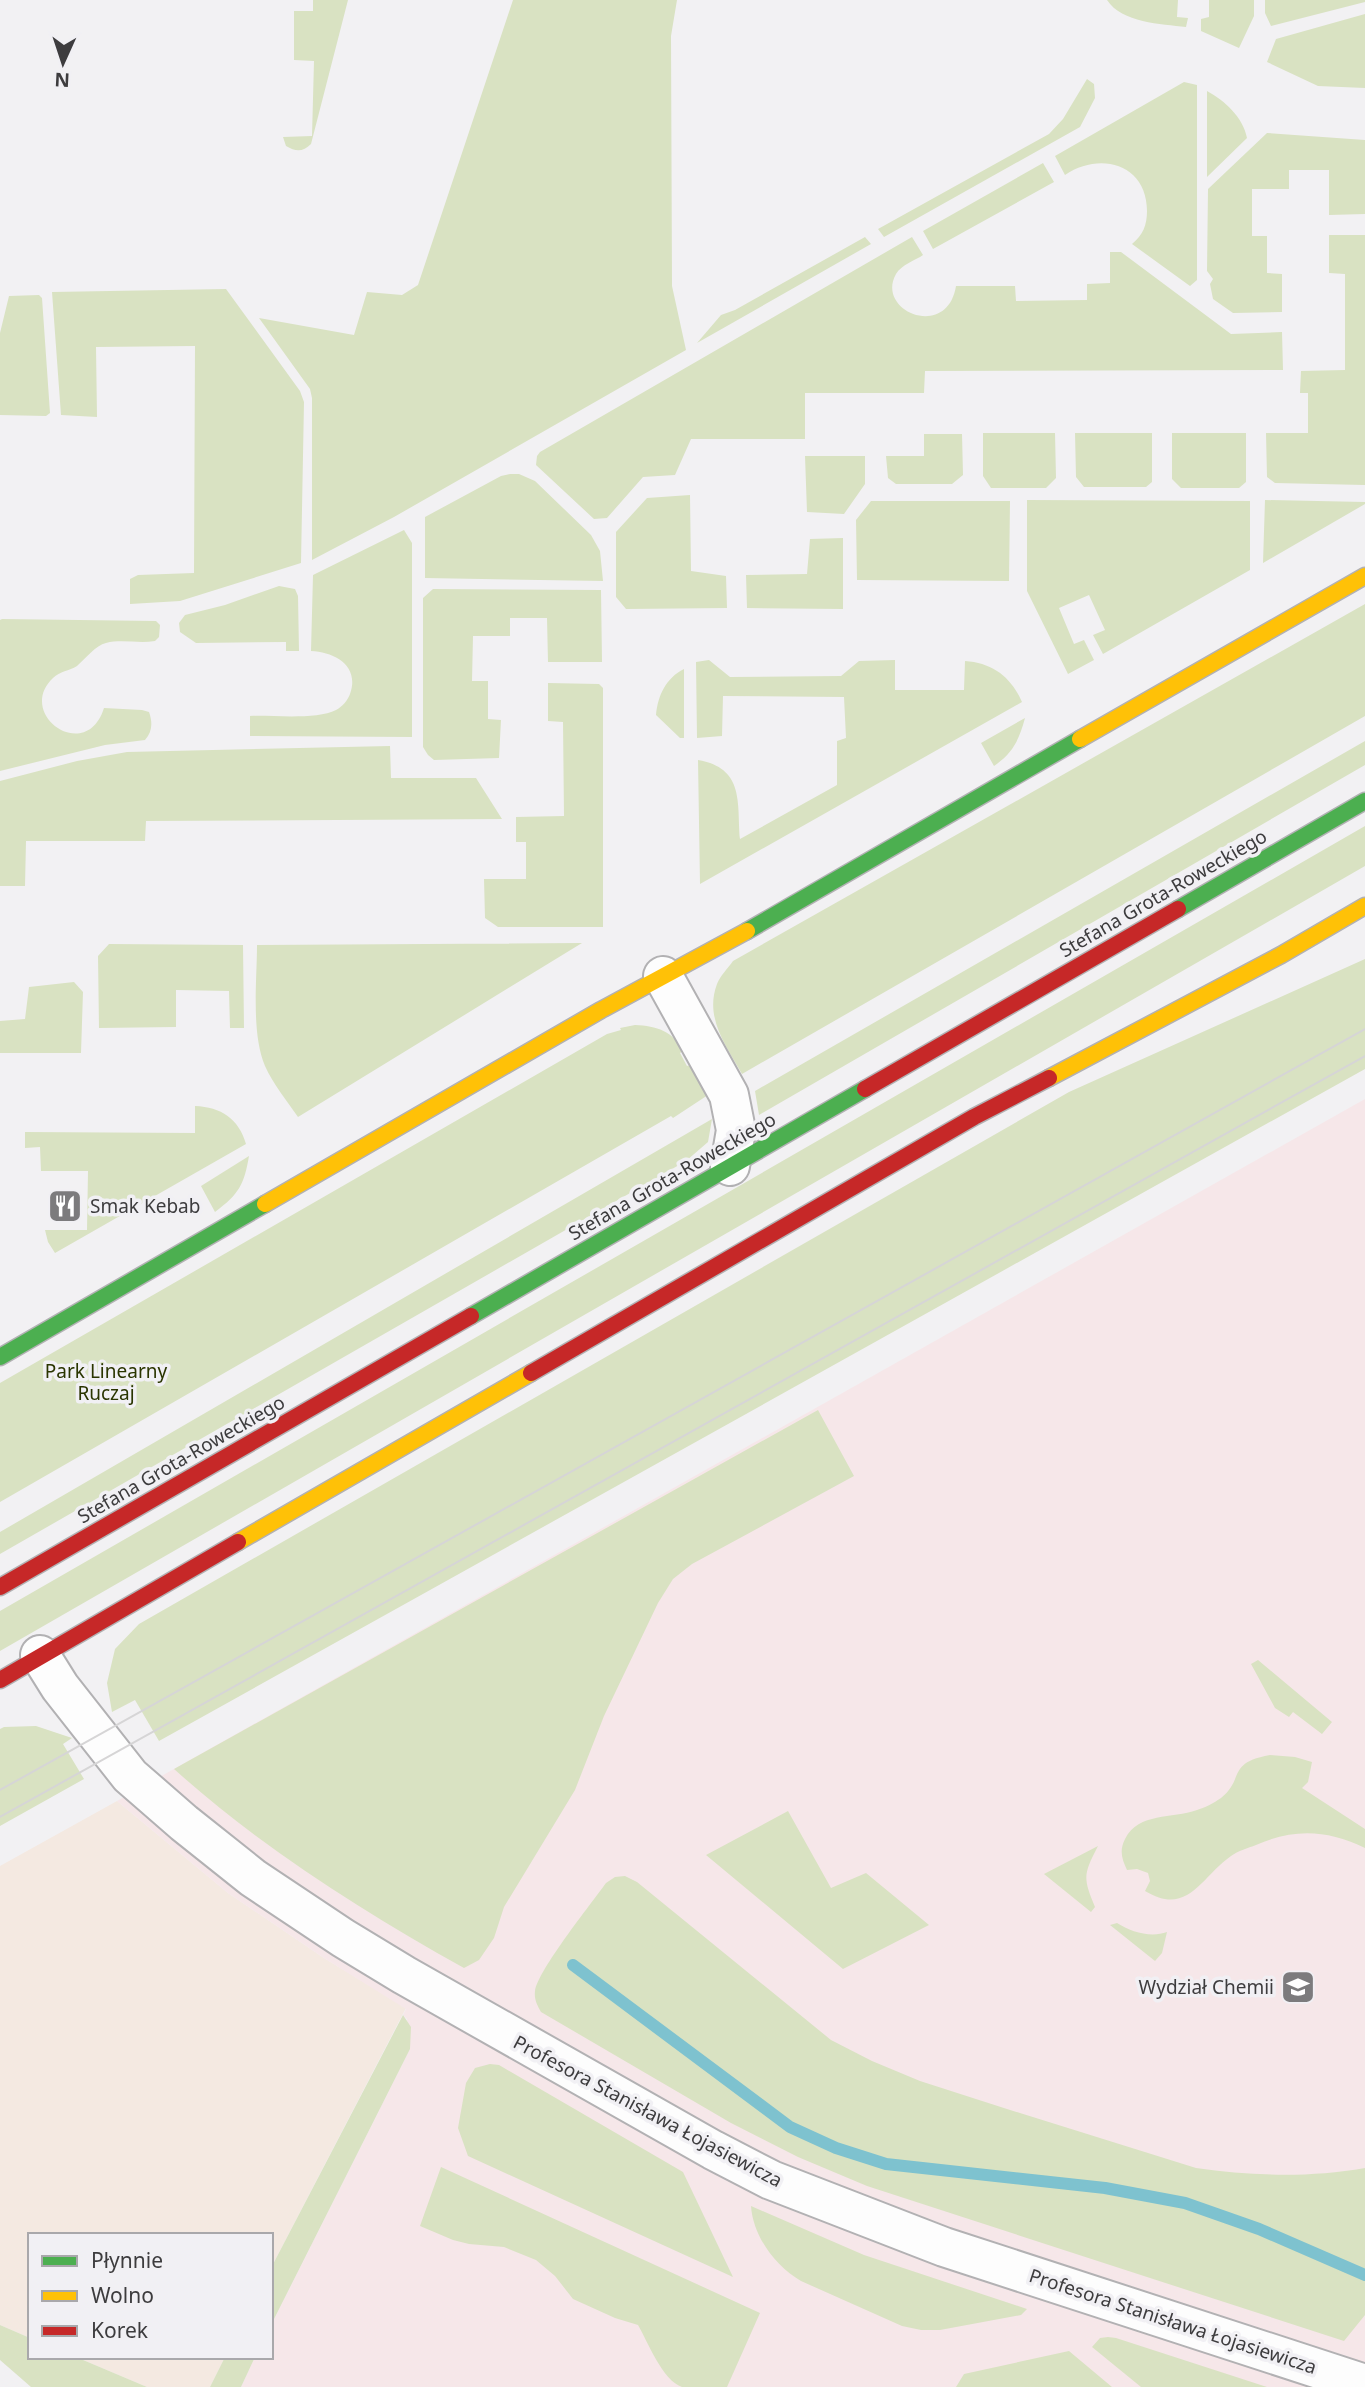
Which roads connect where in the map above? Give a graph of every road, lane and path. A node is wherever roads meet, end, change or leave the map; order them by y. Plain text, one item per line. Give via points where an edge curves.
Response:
1 (1365, 576) edge
2 (1365, 802) edge
3 (1365, 906) edge
4 (663, 976) junction
5 (730, 1166) junction
6 (0, 1357) edge
7 (0, 1587) edge
8 (40, 1655) junction
9 (0, 1679) edge
10 (1365, 2384) edge

1 - 4 main road
2 - 5 main road, Stefana Grota-Roweckiego
3 - 8 main road via 974,1116
4 - 5 street via 729,1095 736,1130
4 - 6 main road
5 - 7 main road, Stefana Grota-Roweckiego
8 - 9 main road
8 - 10 street, Profesora Stanisława Łojasiewicza via 130,1776 253,1878 416,1982 713,2150 771,2180 944,2247

